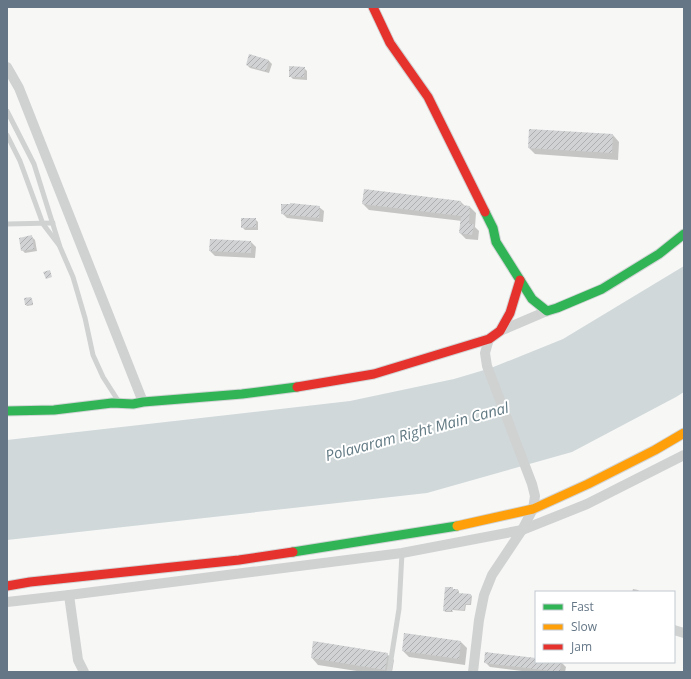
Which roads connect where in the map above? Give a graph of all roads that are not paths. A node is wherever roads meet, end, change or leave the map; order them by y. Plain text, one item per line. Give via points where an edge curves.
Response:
1 (373, 7) edge
2 (7, 67) edge
3 (7, 111) edge
4 (7, 135) edge
5 (53, 223) junction
6 (7, 224) edge
7 (43, 224) junction
8 (684, 234) edge
9 (60, 247) junction
10 (520, 280) junction
11 (547, 311) junction
12 (500, 331) junction
13 (489, 339) junction
14 (143, 402) junction
15 (121, 404) junction
16 (7, 411) edge
17 (684, 433) edge
18 (684, 455) edge
19 (533, 509) junction
20 (522, 530) junction
21 (402, 553) junction
22 (7, 586) edge
23 (70, 595) junction
24 (7, 602) edge
25 (84, 672) edge
26 (389, 672) edge
27 (473, 672) edge

1 - 10 street via 390,43 428,97 493,228 496,242
2 - 14 street via 19,88
3 - 5 lane via 34,164
4 - 7 lane via 20,161
5 - 7 lane
5 - 9 lane
6 - 7 lane
7 - 9 lane
8 - 11 street via 659,254 602,289
9 - 15 lane via 73,277 93,355 103,377
10 - 11 street via 532,299
10 - 12 street via 510,313
11 - 12 street
12 - 13 street
13 - 14 street via 374,374 242,394
13 - 19 street via 485,353 487,366 532,484 535,496
14 - 15 street
15 - 16 street
17 - 19 street via 588,484
18 - 20 street via 587,504
19 - 20 street
19 - 22 street via 450,528 262,557
20 - 21 street
20 - 27 street via 492,575 484,595
21 - 23 street
21 - 26 lane via 398,609
23 - 24 street
23 - 25 street via 78,660

